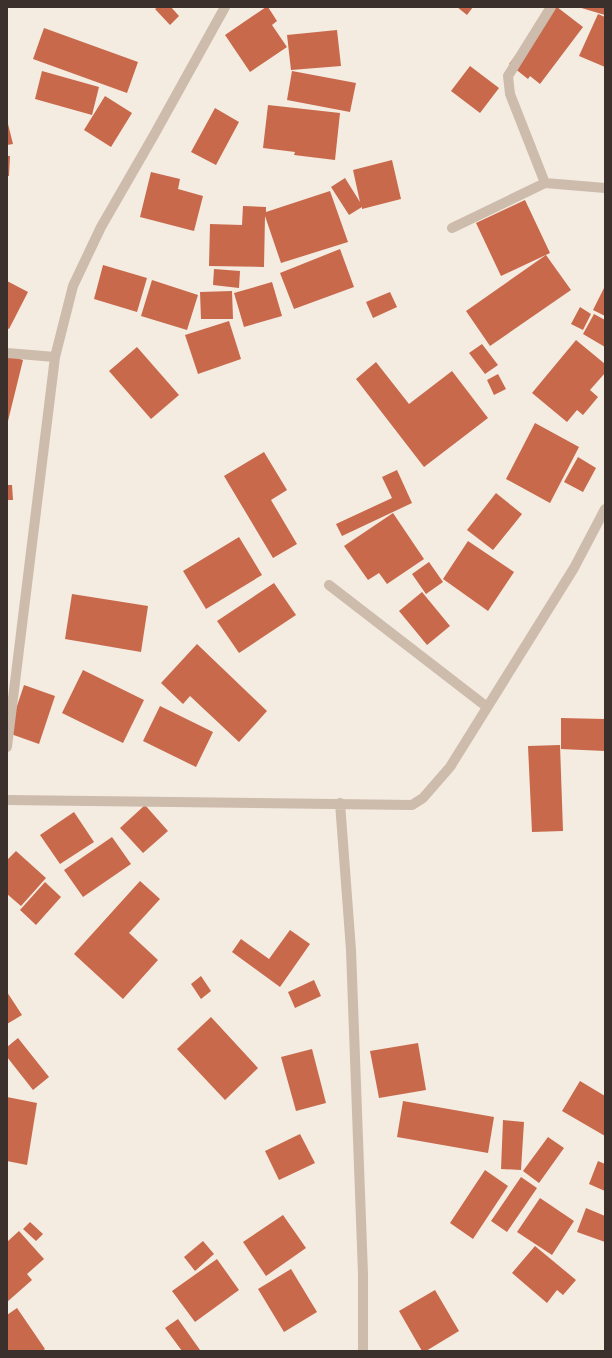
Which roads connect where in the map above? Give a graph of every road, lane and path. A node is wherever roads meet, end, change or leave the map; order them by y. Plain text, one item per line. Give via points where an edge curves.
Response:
1 (225, 7) edge
2 (551, 7) edge
3 (545, 183) junction
4 (605, 188) edge
5 (452, 228) dead end
6 (7, 353) edge
7 (55, 357) junction
8 (605, 510) edge
9 (329, 585) dead end
10 (487, 707) junction
11 (7, 747) edge
12 (7, 800) edge
13 (340, 803) junction
14 (363, 1351) edge

1 - 7 street via 101,227 73,286
2 - 3 street via 508,76 510,94
3 - 4 street
3 - 5 street
6 - 7 street
7 - 11 street
8 - 10 street via 574,568
9 - 10 street
10 - 13 street via 450,767 423,798 412,804
12 - 13 street
13 - 14 street via 351,950 363,1274

